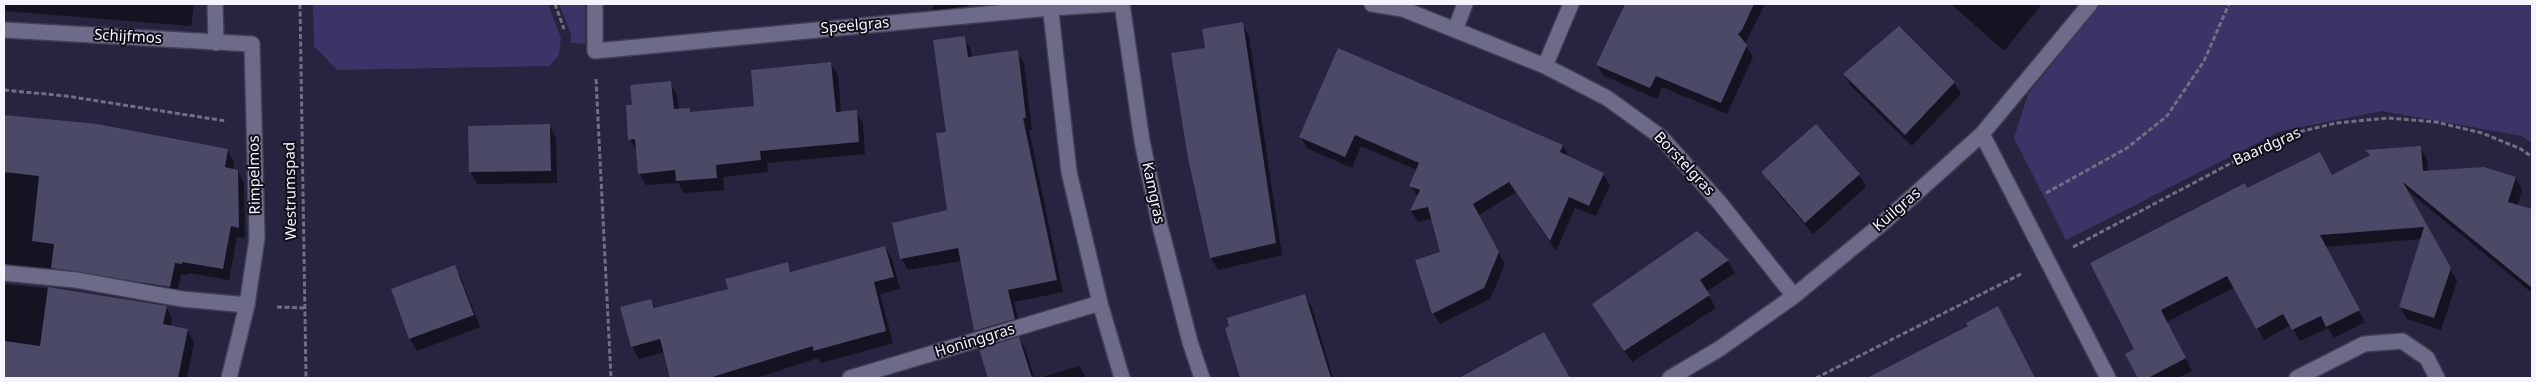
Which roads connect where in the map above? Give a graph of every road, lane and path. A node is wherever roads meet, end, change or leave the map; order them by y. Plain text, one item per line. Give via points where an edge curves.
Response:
1 (215, 4) edge
2 (300, 4) edge
3 (595, 4) edge
4 (1114, 4) edge
5 (1122, 4) edge
6 (1372, 4) edge
7 (1465, 4) edge
8 (1571, 4) edge
9 (2090, 4) edge
10 (2229, 4) edge
11 (1050, 6) edge
12 (4, 30) edge
13 (1455, 30) junction
14 (216, 43) junction
15 (252, 44) joint
16 (595, 51) junction
17 (1545, 66) junction
18 (4, 90) edge
19 (254, 125) junction
20 (1982, 134) junction
21 (2532, 157) edge
22 (2045, 194) dead end
23 (2048, 261) junction
24 (4, 273) edge
25 (1794, 296) junction
26 (1100, 303) junction
27 (246, 305) junction
28 (229, 378) edge
29 (306, 378) edge
30 (611, 378) edge
31 (850, 378) edge
32 (1122, 378) edge
33 (1202, 378) edge
34 (1670, 378) edge
35 (1816, 378) edge
36 (2108, 378) edge
37 (2297, 378) edge
38 (2437, 378) edge

1 - 14 street
2 - 29 path, Westrumspad
3 - 16 street
4 - 11 street, Speelgras
5 - 33 street, Kamgras via 1142,141 1159,222
6 - 13 street, Borstelgras via 1403,9
7 - 13 street
8 - 17 street
9 - 20 street, Kuilgras
10 - 22 path via 2204,61 2167,116 2127,148
11 - 16 street, Speelgras
11 - 26 street via 1069,172
12 - 14 street, Schijfmos
13 - 17 street, Borstelgras
14 - 15 street, Schijfmos
15 - 19 street, Rimpelmos
16 - 30 path
17 - 25 street, Borstelgras via 1607,98 1661,137 1719,202
18 - 19 path via 66,96
19 - 27 street, Rimpelmos via 257,238
20 - 23 street
20 - 25 street, Kuilgras via 1884,222
21 - 23 path, Baardgras via 2482,133 2436,122 2388,118 2336,123 2290,134
23 - 35 path
23 - 36 street
24 - 27 street
25 - 34 street, Kuilgras via 1719,349
26 - 31 street, Honinggras
26 - 32 street
27 - 28 street, Rimpelmos
37 - 38 street via 2364,344 2402,341 2427,358

